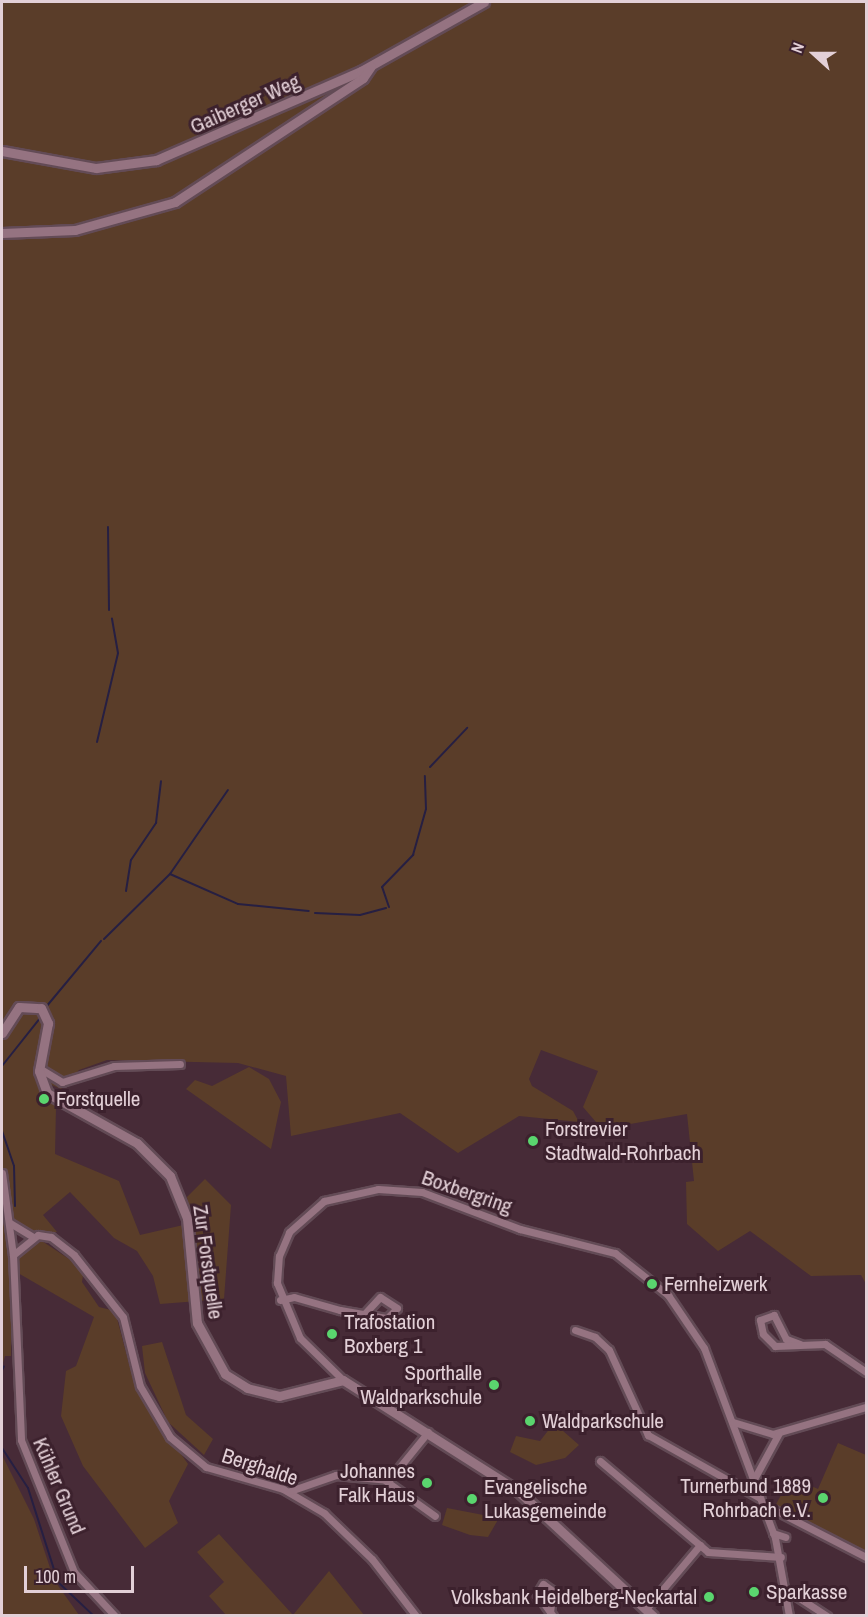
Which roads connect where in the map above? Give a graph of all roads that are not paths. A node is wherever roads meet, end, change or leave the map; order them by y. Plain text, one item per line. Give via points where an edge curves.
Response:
1 (484, 2) edge
2 (372, 65) junction
3 (2, 151) edge
4 (2, 232) edge
5 (2, 1033) edge
6 (180, 1064) dead end
7 (39, 1068) junction
8 (2, 1173) edge
9 (10, 1223) junction
10 (32, 1236) junction
11 (14, 1255) junction
12 (280, 1300) junction
13 (364, 1314) junction
14 (575, 1330) dead end
15 (800, 1344) junction
16 (867, 1372) edge
17 (343, 1380) junction
18 (867, 1407) edge
19 (733, 1422) junction
20 (429, 1432) junction
21 (779, 1433) junction
22 (600, 1461) dead end
23 (754, 1479) junction
24 (386, 1481) junction
25 (290, 1491) junction
26 (762, 1501) junction
27 (433, 1515) dead end
28 (773, 1533) junction
29 (785, 1537) dead end
30 (699, 1545) junction
31 (781, 1557) junction
32 (867, 1557) edge
33 (787, 1590) junction
34 (649, 1612) edge
35 (812, 1614) edge
36 (115, 1616) edge
37 (416, 1616) edge
38 (789, 1616) edge
39 (827, 1616) edge

1 - 2 street, Gaiberger Weg
2 - 3 street, Gaiberger Weg via 198,144 137,165 78,167
2 - 4 street via 363,78 175,202 75,230
5 - 7 street via 19,1007 41,1008 48,1023
6 - 7 street via 114,1066 62,1082
7 - 17 street, Zur Forstquelle via 43,1086 53,1100 137,1143 170,1176 187,1218 197,1323 218,1367 247,1388 279,1396
8 - 9 street, Kühler Grund
9 - 10 street, Berghalde
9 - 11 street, Kühler Grund
10 - 11 street
10 - 25 street, Berghalde via 49,1237 62,1245 106,1289 127,1326 146,1401 181,1449 219,1472
11 - 36 street, Kühler Grund via 21,1440 74,1572
12 - 13 street via 294,1297
12 - 17 street, Boxbergring via 305,1345
12 - 19 street, Boxbergring via 280,1251 311,1209 364,1190 430,1194 520,1229 600,1246 634,1265 692,1328
13 - 13 street via 390,1318 397,1308 380,1296
14 - 26 street via 595,1336 609,1350 648,1435
15 - 15 street via 786,1339 774,1315 760,1320 763,1334 776,1346
15 - 16 street via 832,1346
17 - 20 street, Boxbergring
18 - 21 street
19 - 21 street via 755,1433
19 - 23 street, Boxbergring
20 - 24 street
20 - 34 street, Boxbergring via 527,1497
21 - 23 street
22 - 30 street
23 - 26 street, Boxbergring
24 - 25 street via 336,1475
24 - 27 street
25 - 37 street, Berghalde via 359,1545
26 - 28 street, Boxbergring
26 - 32 street
28 - 29 street
28 - 31 street, Boxbergring
30 - 31 street via 728,1555
30 - 34 street
31 - 33 street, Boxbergring
33 - 35 street
33 - 38 street, Boxbergring
35 - 39 street

